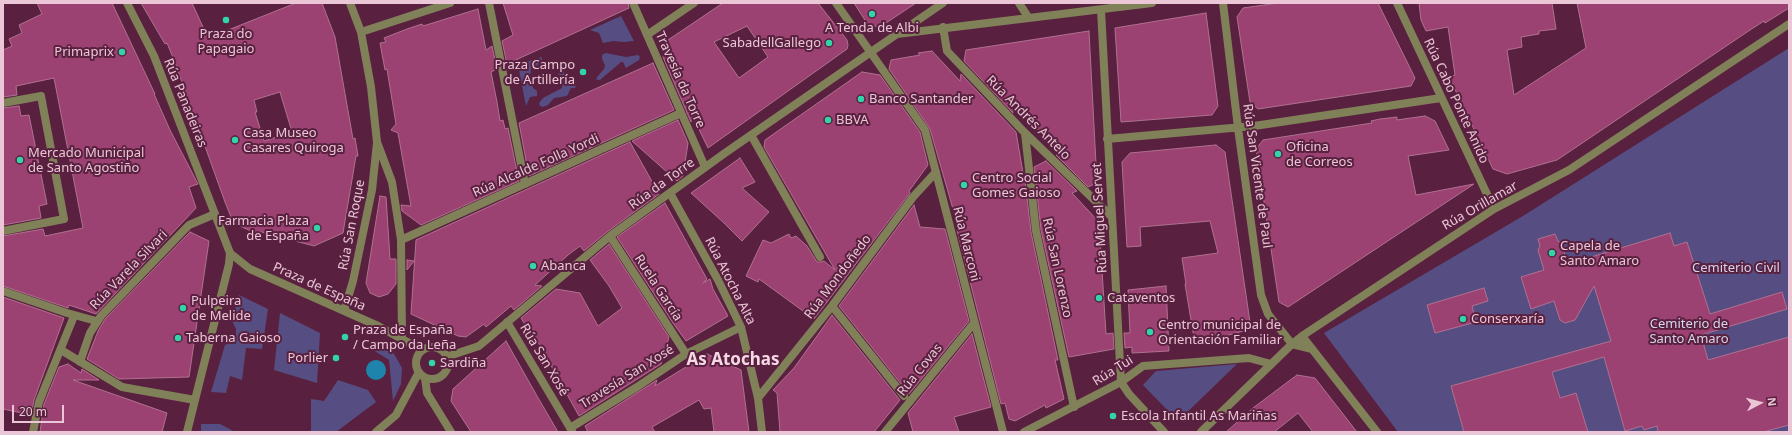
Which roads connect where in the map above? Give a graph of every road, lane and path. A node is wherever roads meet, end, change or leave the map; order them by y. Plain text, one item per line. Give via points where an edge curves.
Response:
1 (127, 3) edge
2 (350, 3) edge
3 (450, 3) edge
4 (489, 3) edge
5 (633, 3) edge
6 (694, 3) edge
7 (836, 3) edge
8 (943, 3) edge
9 (1019, 3) edge
10 (1152, 3) edge
11 (1223, 3) edge
12 (1397, 3) edge
13 (1101, 10) junction
14 (1028, 17) junction
15 (1789, 24) edge
16 (942, 27) junction
17 (361, 32) junction
18 (897, 34) junction
19 (647, 35) junction
20 (870, 52) junction
21 (1441, 98) junction
22 (3, 103) edge
23 (682, 113) junction
24 (1238, 128) junction
25 (1025, 133) junction
26 (751, 135) junction
27 (1107, 139) junction
28 (377, 142) junction
29 (705, 167) junction
30 (936, 172) junction
31 (525, 184) junction
32 (670, 193) junction
33 (1494, 209) junction
34 (215, 214) junction
35 (1112, 217) junction
36 (3, 231) edge
37 (610, 236) junction
38 (400, 240) junction
39 (230, 253) junction
40 (820, 257) dead end
41 (3, 291) edge
42 (832, 306) junction
43 (344, 311) junction
44 (74, 316) junction
45 (96, 321) junction
46 (507, 322) junction
47 (974, 323) junction
48 (741, 327) junction
49 (1302, 336) junction
50 (402, 338) junction
51 (1292, 344) junction
52 (1312, 349) junction
53 (60, 350) junction
54 (422, 350) junction
55 (686, 354) junction
56 (446, 357) junction
57 (80, 362) junction
58 (1271, 364) junction
59 (422, 375) junction
60 (1121, 382) junction
61 (904, 396) dead end
62 (758, 398) junction
63 (195, 400) junction
64 (1074, 407) junction
65 (571, 430) edge
66 (32, 432) edge
67 (187, 432) edge
68 (376, 432) edge
69 (451, 432) edge
70 (762, 432) edge
71 (885, 432) edge
72 (1003, 432) edge
73 (1024, 432) edge
74 (1164, 432) edge
75 (1201, 432) edge
76 (1377, 432) edge

1 - 34 street, Rúa Panadeiras via 154,56
2 - 17 street, Rúa San Roque
3 - 17 street
4 - 31 street
5 - 19 street, Travesía da Torre
6 - 19 street
7 - 20 street, Rúa Marconi
8 - 18 street, Rúa da Torre
9 - 14 street
10 - 13 street, Rúa da Torre
11 - 24 street, Rúa San Vicente de Paul
12 - 21 street, Rúa Cabo Ponte Anido
13 - 14 street, Rúa da Torre
13 - 27 street, Rúa Miguel Servet
14 - 16 street, Rúa da Torre
15 - 33 street, Rúa Orillamar via 1570,170
16 - 18 street, Rúa da Torre
16 - 25 street, Rúa Andrés Antelo via 947,51
17 - 28 street, Rúa San Roque
18 - 20 street, Rúa da Torre
19 - 23 street, Travesía da Torre
20 - 26 street, Rúa da Torre
20 - 30 street, Rúa Marconi via 925,130
21 - 24 street
21 - 33 street, Rúa Cabo Ponte Anido
22 - 36 street via 41,96 64,219
23 - 29 street, Travesía da Torre
23 - 31 street, Rúa Alcalde Folla Yordi
24 - 27 street
24 - 51 street, Rúa San Vicente de Paul via 1261,295 1268,314
25 - 35 street, Rúa Andrés Antelo
25 - 64 street, Rúa San Lorenzo via 1036,231
26 - 29 street, Rúa da Torre
26 - 40 street
27 - 35 street, Rúa Miguel Servet
28 - 38 street, Rúa San Roque via 392,182
28 - 43 street, Rúa San Roque via 372,190 353,281
29 - 32 street, Rúa da Torre
30 - 42 street, Rúa Mondoñedo via 913,198
30 - 47 street, Rúa Marconi
31 - 38 street, Rúa Alcalde Folla Yordi
32 - 37 street, Rúa da Torre
32 - 48 street, Rúa Atocha Alta
33 - 49 street, Rúa Orillamar
34 - 39 street
34 - 45 street, Rúa Varela Silvari via 189,225
35 - 60 street, Rúa Miguel Servet
37 - 46 street, Rúa da Torre
37 - 55 street, Ruela García
38 - 50 street, Rúa San Roque
39 - 43 street, Praza de España via 250,269
39 - 63 street
41 - 44 street
42 - 61 street, Rúa Covas
42 - 62 street, Rúa Mondoñedo
43 - 50 street, Praza de España
44 - 45 street
44 - 53 street, Rúa Varela Silvari
45 - 57 street, Rúa Varela Silvari
46 - 56 street, Rúa da Torre via 479,346
46 - 65 street, Rúa San Xosé
47 - 71 street, Rúa Covas
47 - 72 street, Rúa Marconi
48 - 55 street, Travesía San Xosé
48 - 62 street, Rúa Atocha Alta
49 - 51 street, Rúa Orillamar
49 - 52 street
50 - 54 street, Praza de España
51 - 52 street
51 - 58 street, Rúa Orillamar
52 - 76 street
53 - 57 street
53 - 66 street, Rúa Varela Silvari via 39,402
54 - 56 street via 438,348
54 - 59 street via 417,357 416,365
55 - 65 street, Travesía San Xosé
56 - 59 street via 446,369 441,376 434,379
57 - 63 street via 122,387
58 - 60 street, Rúa Tui via 1249,358 1143,366
58 - 75 street, Rúa Orillamar
59 - 68 street via 396,415
59 - 69 street via 427,393
60 - 64 street, Rúa Tui
60 - 74 street
62 - 70 street, Rúa Atocha Alta
63 - 67 street
64 - 73 street, Rúa Tui

